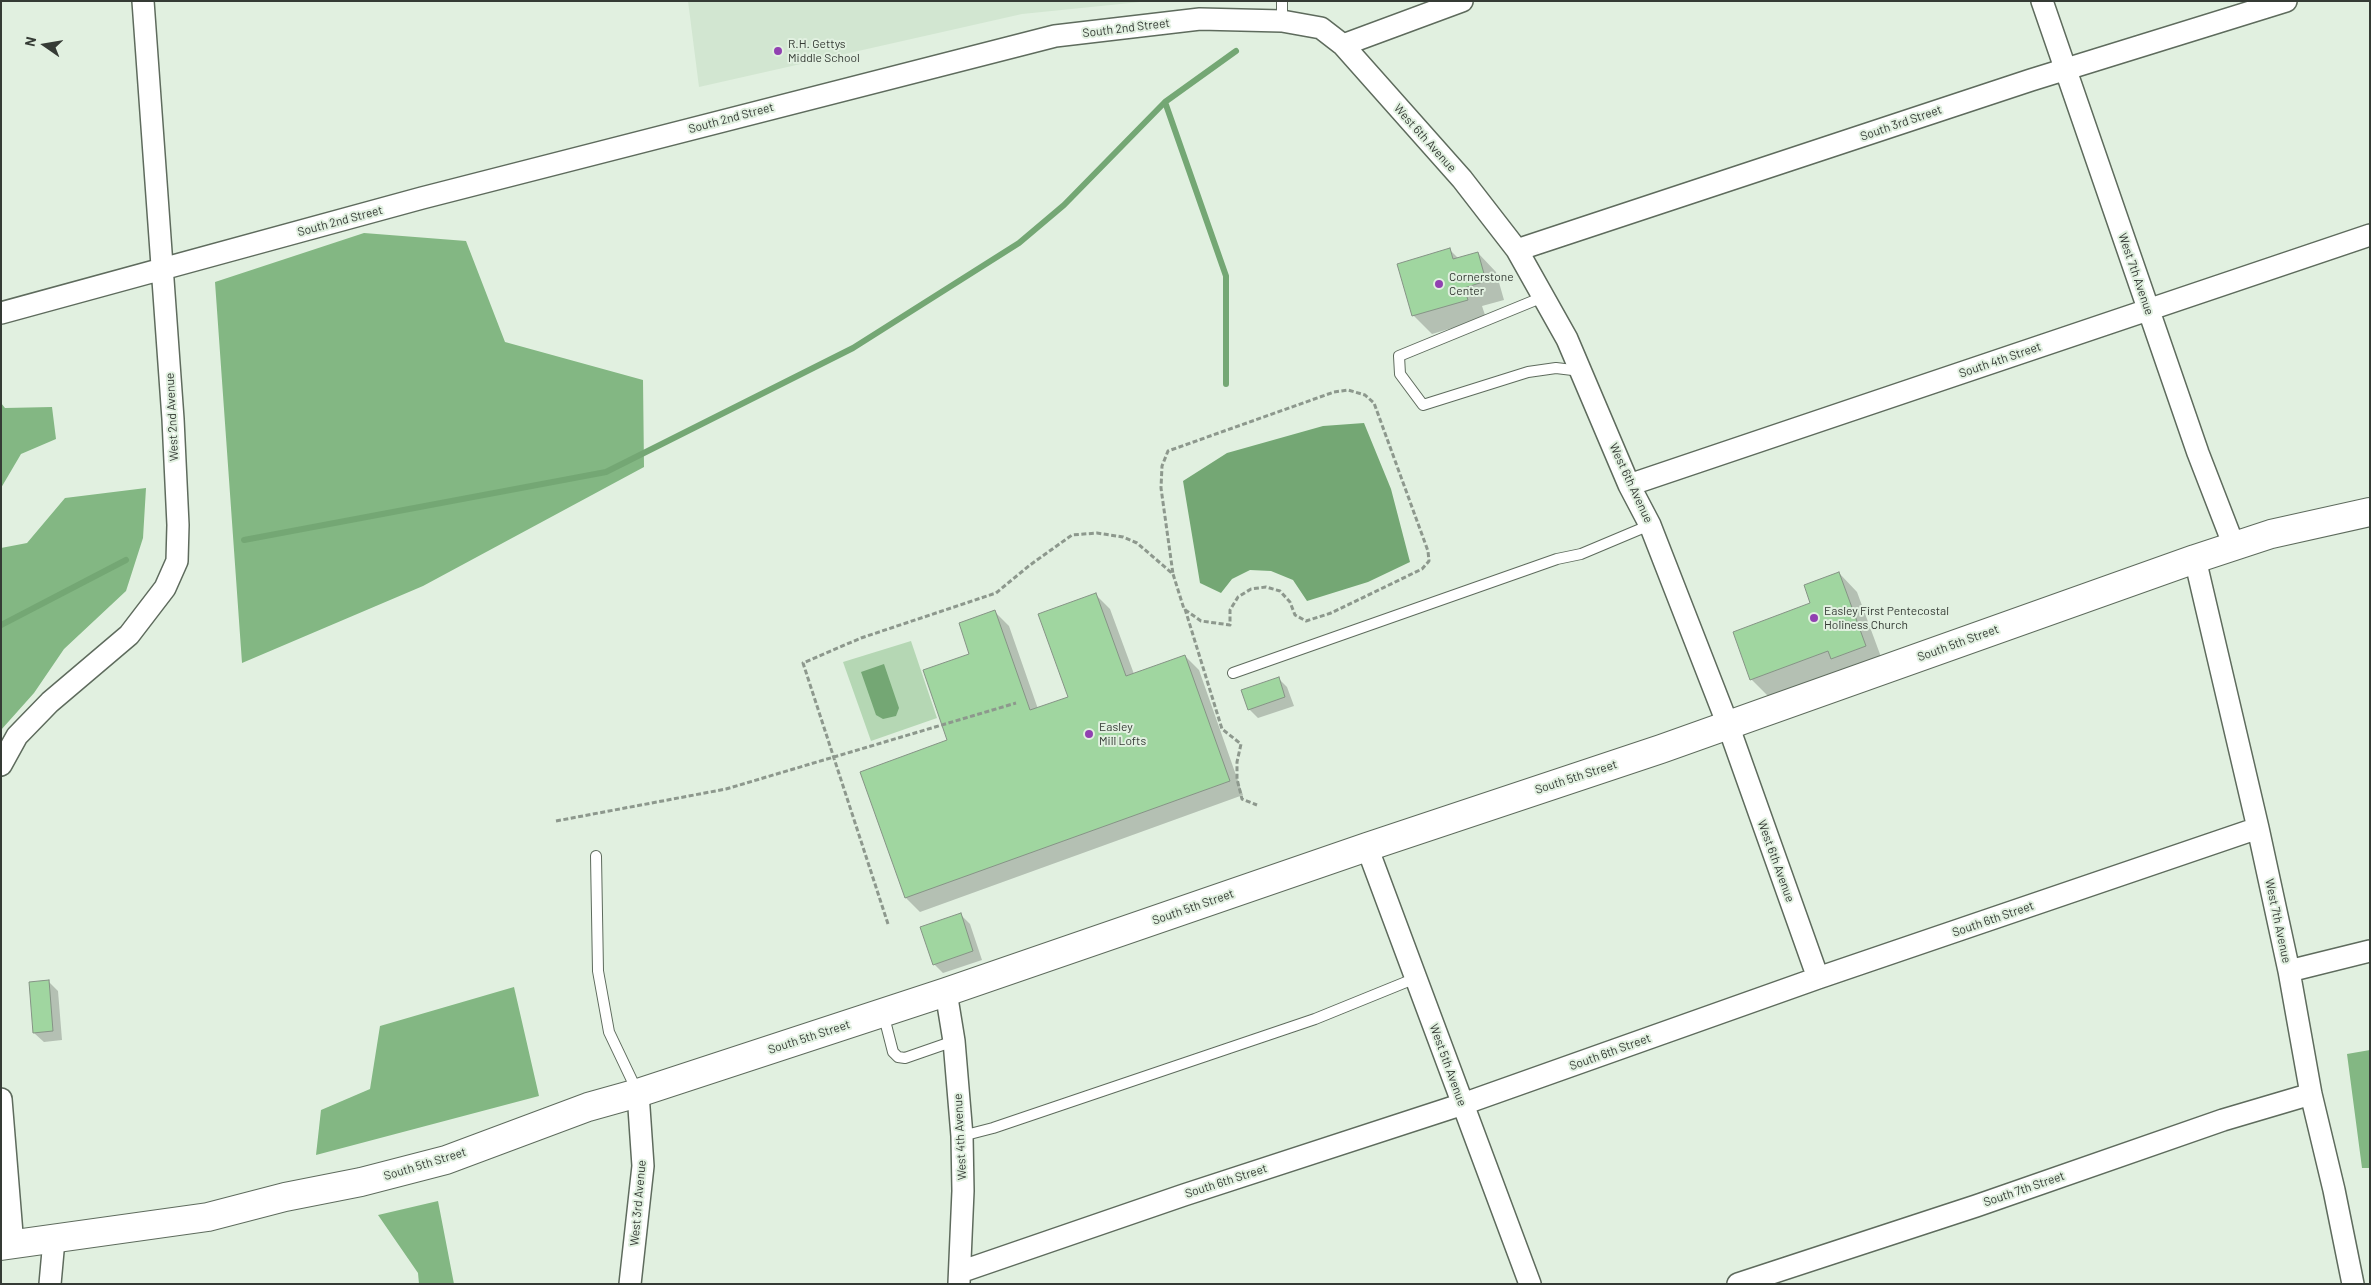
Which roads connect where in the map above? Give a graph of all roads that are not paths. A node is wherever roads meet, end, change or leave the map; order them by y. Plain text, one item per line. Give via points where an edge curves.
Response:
1 (143, 1) edge
2 (1462, 1) edge
3 (2042, 1) edge
4 (2286, 1) edge
5 (1282, 11) edge
6 (1343, 45) junction
7 (2065, 69) junction
8 (2370, 235) edge
9 (1517, 250) junction
10 (162, 269) junction
11 (1543, 297) junction
12 (2149, 309) junction
13 (1, 313) edge
14 (1581, 371) junction
15 (1630, 485) junction
16 (2370, 512) edge
17 (1650, 525) junction
18 (2234, 546) junction
19 (2195, 559) junction
20 (1233, 673) dead end
21 (1728, 725) junction
22 (1, 765) edge
23 (2258, 828) junction
24 (1366, 847) junction
25 (596, 856) dead end
26 (2370, 950) edge
27 (2289, 971) junction
28 (1416, 978) junction
29 (1818, 978) junction
30 (946, 992) junction
31 (882, 1012) junction
32 (954, 1041) junction
33 (638, 1093) junction
34 (2311, 1094) junction
35 (1, 1099) edge
36 (1462, 1104) junction
37 (962, 1136) junction
38 (54, 1240) junction
39 (7, 1246) edge
40 (960, 1278) edge
41 (50, 1284) edge
42 (630, 1284) edge
43 (1530, 1284) edge
44 (1738, 1284) edge
45 (2353, 1284) edge

1 - 10 street, West 2nd Avenue
2 - 6 street
3 - 7 street, West 7th Avenue
4 - 7 street, South 3rd Street
5 - 6 street, South 2nd Street via 1321,28
5 - 10 street, South 2nd Street via 1055,36 441,193
6 - 9 street, West 6th Avenue via 1462,179
7 - 9 street, South 3rd Street
7 - 12 street, West 7th Avenue
8 - 12 street, South 4th Street
9 - 11 street, West 6th Avenue
10 - 13 street, South 2nd Street
10 - 22 street, West 2nd Avenue via 173,419 177,561 165,588 129,635 50,702 17,736
11 - 14 street, West 6th Avenue
11 - 14 lane via 1399,356 1400,374 1423,406 1528,372 1556,368
12 - 15 street, South 4th Street
12 - 18 street, West 7th Avenue
14 - 15 street, West 6th Avenue
15 - 17 street, West 6th Avenue
16 - 18 street, South 5th Street via 2271,534
17 - 20 lane via 1581,554 1557,559
17 - 21 street, West 6th Avenue
18 - 19 street, South 5th Street
19 - 21 street, South 5th Street
19 - 23 street, West 7th Avenue
21 - 24 street, South 5th Street
21 - 29 street, West 6th Avenue
23 - 27 street, West 7th Avenue
23 - 29 street, South 6th Street
24 - 28 street, West 5th Avenue
24 - 30 street, South 5th Street
25 - 33 lane via 598,971 609,1032
26 - 27 street
27 - 34 street, West 7th Avenue
28 - 36 street, West 5th Avenue
28 - 37 lane via 1315,1019
29 - 36 street, South 6th Street
30 - 31 street, South 5th Street
30 - 32 street, West 4th Avenue
31 - 32 lane via 893,1052 898,1057 905,1058
31 - 33 street, South 5th Street
32 - 37 street, West 4th Avenue
33 - 38 street, South 5th Street via 588,1107 446,1160 362,1182 208,1217
33 - 42 street, West 3rd Avenue via 643,1166
34 - 44 street, South 7th Street via 2223,1120
34 - 45 street, West 7th Avenue
35 - 39 street
36 - 40 street, South 6th Street via 1184,1195
36 - 43 street, West 5th Avenue
37 - 40 street, West 4th Avenue
38 - 39 street, South 5th Street
38 - 41 street

